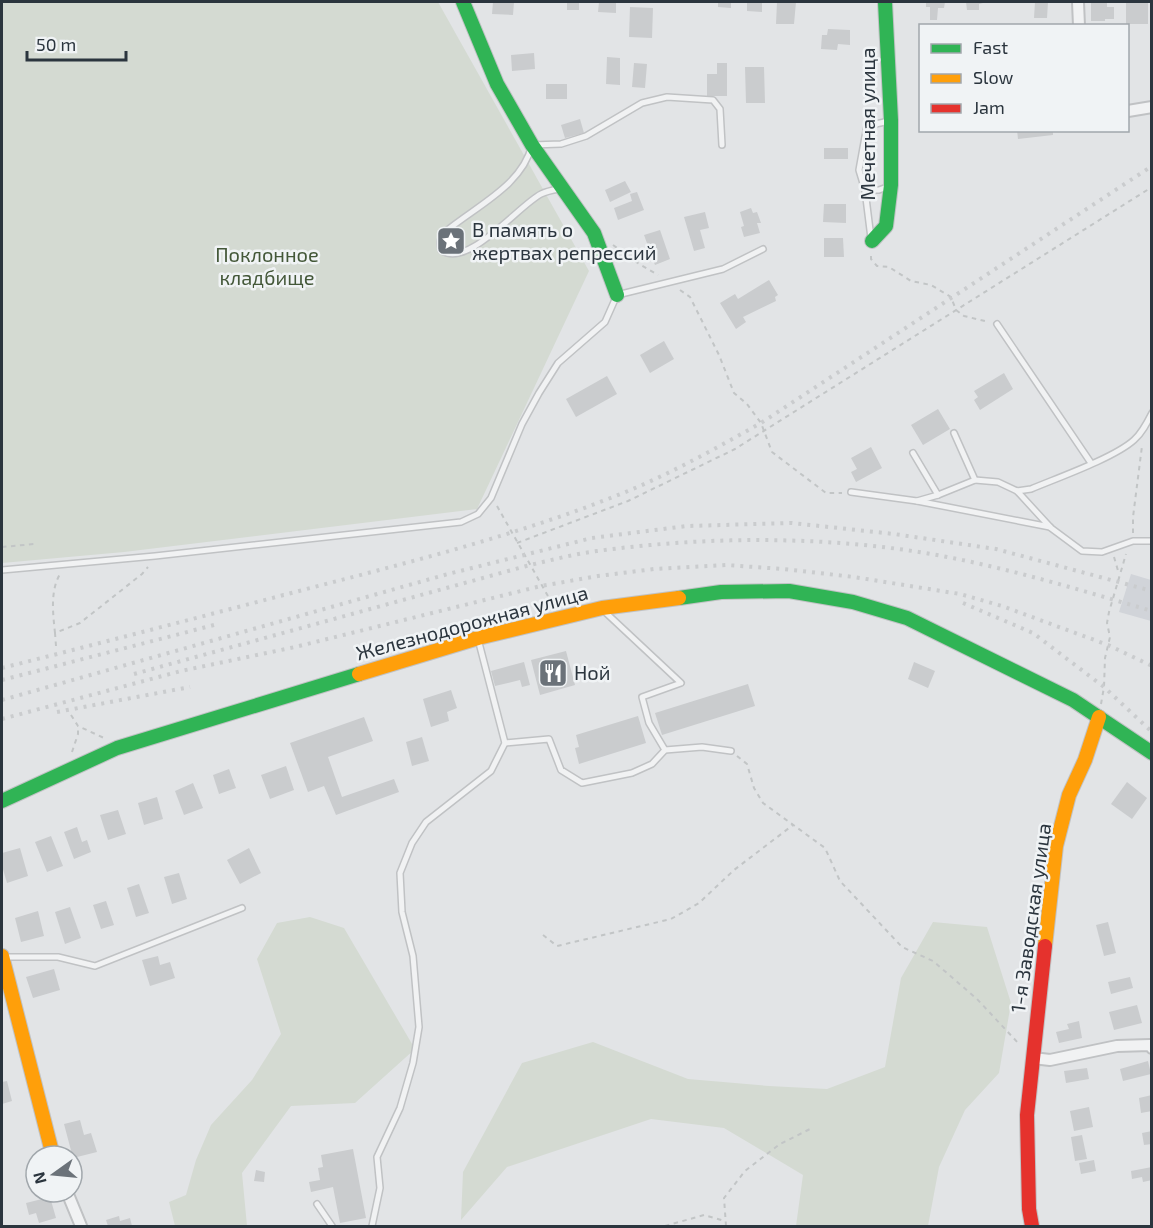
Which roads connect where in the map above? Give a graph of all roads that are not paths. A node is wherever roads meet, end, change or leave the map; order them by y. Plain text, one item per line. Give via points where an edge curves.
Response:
1 (463, 2) edge
2 (885, 2) edge
3 (1078, 2) edge
4 (1079, 24) edge
5 (1152, 107) edge
6 (1129, 111) edge
7 (891, 120) junction
8 (532, 145) junction
9 (722, 146) dead end
10 (891, 185) junction
11 (563, 188) junction
12 (865, 190) junction
13 (872, 241) joint
14 (763, 249) dead end
15 (617, 295) junction
16 (997, 324) road end
17 (1152, 413) edge
18 (954, 433) dead end
19 (913, 453) dead end
20 (1091, 463) junction
21 (975, 480) junction
22 (1017, 491) junction
23 (851, 492) road end
24 (938, 495) junction
25 (917, 501) junction
26 (1051, 528) junction
27 (1152, 541) edge
28 (2, 570) edge
29 (602, 608) junction
30 (477, 638) junction
31 (1099, 717) junction
32 (505, 743) junction
33 (665, 750) junction
34 (731, 751) road end
35 (1152, 753) edge
36 (2, 801) edge
37 (242, 908) dead end
38 (2, 956) edge
39 (1152, 1048) edge
40 (1033, 1058) junction
41 (50, 1144) edge
42 (72, 1204) edge
43 (317, 1204) dead end
44 (81, 1227) edge
45 (332, 1227) edge
46 (372, 1227) edge
47 (1032, 1227) edge

1 - 8 street via 497,84
2 - 7 street, Мечетная улица
3 - 4 street
5 - 6 street
7 - 10 street, Мечетная улица
7 - 12 lane via 867,126 859,170
8 - 9 lane via 561,144 586,136 642,103 668,97 712,100 720,109
8 - 11 street
8 - 11 lane via 515,178 440,237 441,250 455,254 468,249 540,194
10 - 12 lane
10 - 13 street, Мечетная улица via 886,226
11 - 15 street via 594,233
12 - 13 lane
14 - 15 lane via 723,269
15 - 28 lane via 605,322 558,363 522,424 491,498 478,514 460,522
16 - 20 lane
17 - 20 lane via 1133,441
18 - 21 lane
19 - 24 lane
20 - 22 lane via 1031,489
21 - 22 lane via 998,482
21 - 24 lane
22 - 26 lane
23 - 25 lane
24 - 25 lane
25 - 26 lane
26 - 27 lane via 1082,551 1102,552 1133,541
29 - 30 street, Железнодорожная улица
29 - 31 street, Железнодорожная улица via 721,592 789,591 853,602 907,618 1073,700
29 - 33 lane via 681,683 642,697 649,723
30 - 32 lane
30 - 36 street, Железнодорожная улица via 117,748
31 - 35 street, Железнодорожная улица
31 - 40 street, 1-я Заводская улица via 1069,795 1056,846
32 - 33 lane via 549,739 561,770 582,783 632,773 652,764
32 - 46 lane via 491,771 426,822 400,873 419,1027 400,1108 377,1156 380,1188
33 - 34 lane via 702,747
37 - 38 lane via 95,966 58,957
38 - 41 street
39 - 40 street via 1117,1046 1050,1060
40 - 47 street, 1-я Заводская улица via 1027,1115
42 - 44 street
43 - 45 lane

